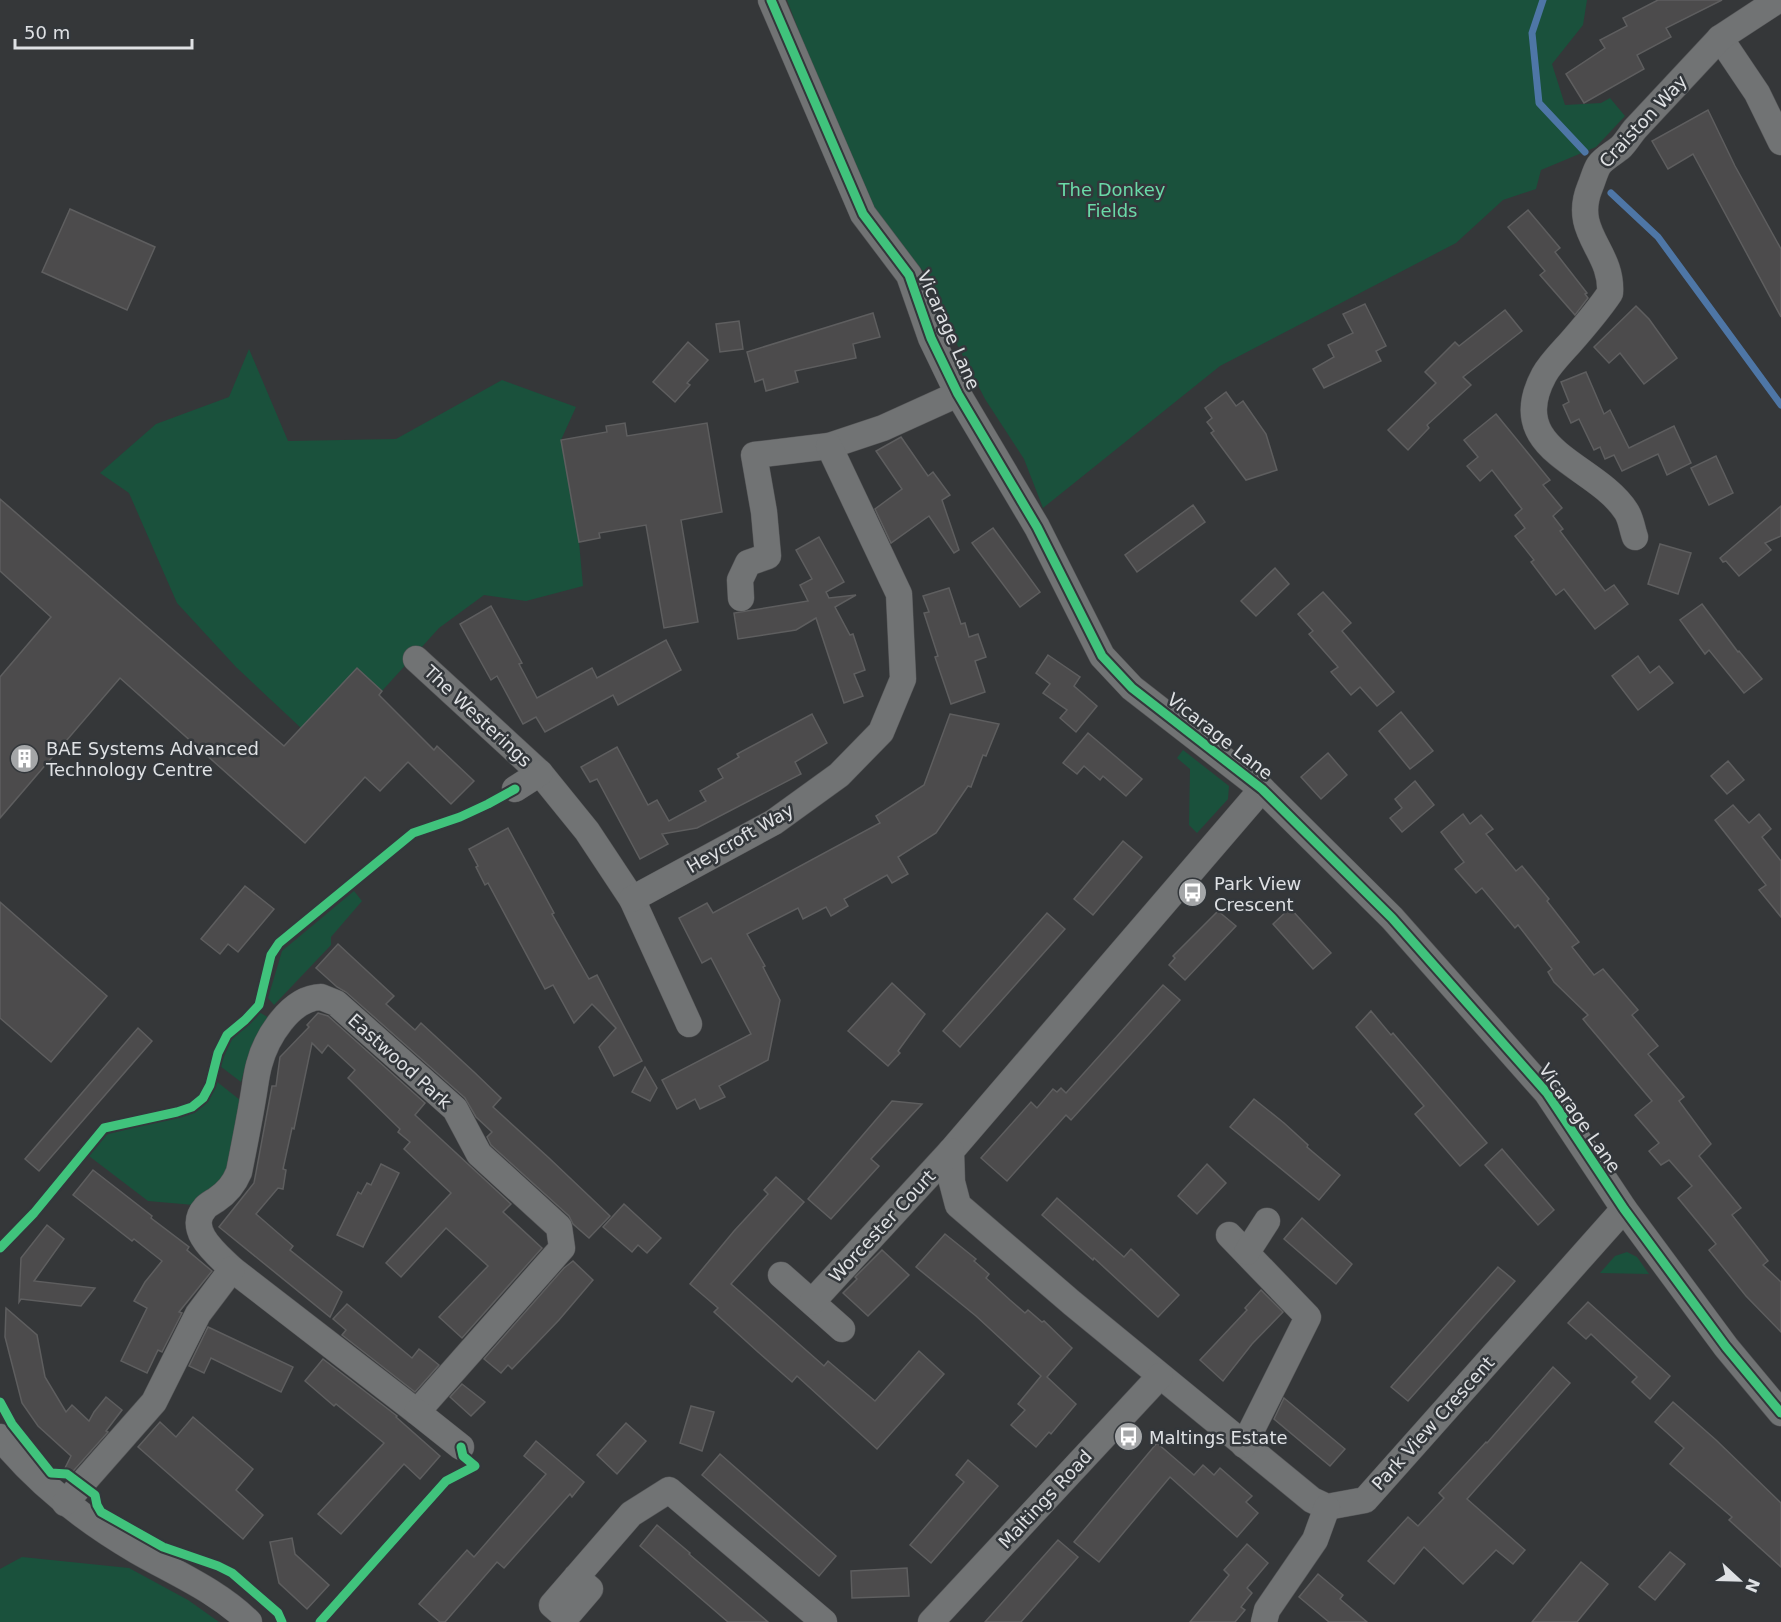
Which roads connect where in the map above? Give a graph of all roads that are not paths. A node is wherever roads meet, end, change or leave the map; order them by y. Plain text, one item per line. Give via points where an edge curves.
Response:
1 (771, 0) edge
2 (1778, 0) edge
3 (1720, 38) junction
4 (1781, 142) edge
5 (958, 394) junction
6 (828, 446) junction
7 (1635, 537) dead end
8 (741, 598) dead end
9 (416, 659) dead end
10 (540, 773) junction
11 (514, 789) dead end
12 (1262, 789) junction
13 (632, 899) junction
14 (688, 1024) dead end
15 (951, 1151) junction
16 (1624, 1209) junction
17 (1267, 1221) dead end
18 (232, 1269) junction
19 (781, 1275) dead end
20 (812, 1302) junction
21 (842, 1329) dead end
22 (1160, 1376) junction
23 (417, 1412) junction
24 (1781, 1413) edge
25 (0, 1437) edge
26 (1244, 1445) junction
27 (461, 1447) dead end
28 (65, 1503) junction
29 (1327, 1507) junction
30 (576, 1577) dead end
31 (249, 1622) edge
32 (824, 1622) edge
33 (931, 1622) edge
34 (1264, 1622) edge

1 - 5 street, Vicarage Lane via 863,214 909,275 931,338
2 - 3 street, Craiston Way
3 - 4 street via 1756,93
3 - 7 street, Craiston Way via 1623,145 1599,165 1584,202 1584,214 1611,280 1610,293 1545,374 1534,402 1533,420 1541,436 1622,505
5 - 6 street via 883,428
5 - 12 street, Vicarage Lane via 1037,527 1102,656 1132,688
6 - 8 street via 754,455 768,556 748,563 740,580
6 - 13 street, Heycroft Way via 899,594 903,679 881,732 839,775 774,822
9 - 10 street, The Westerings
10 - 11 street, The Westerings
10 - 13 street, The Westerings via 587,831
12 - 15 street
12 - 16 street, Vicarage Lane via 1392,918 1547,1093
13 - 14 street, The Westerings
15 - 20 street, Worcester Court
15 - 22 street via 958,1205
16 - 24 street, Vicarage Lane via 1726,1347
16 - 29 street, Park View Crescent via 1365,1500
17 - 26 street via 1238,1243 1308,1317
18 - 23 street, Eastwood Park
18 - 23 street, Eastwood Park via 200,1234 200,1220 204,1208 233,1186 239,1172 259,1064 281,1021 295,1005 321,997 336,1003 455,1108 479,1154 559,1227 562,1248
18 - 28 street via 198,1314 154,1401
19 - 20 street
20 - 21 street
22 - 26 street
22 - 33 street, Maltings Road
23 - 27 street, Eastwood Park
25 - 28 street via 21,1463
26 - 29 street via 1312,1500
28 - 31 street via 93,1525 214,1594
29 - 34 street via 1315,1540 1267,1610
30 - 32 street via 632,1514 669,1490

